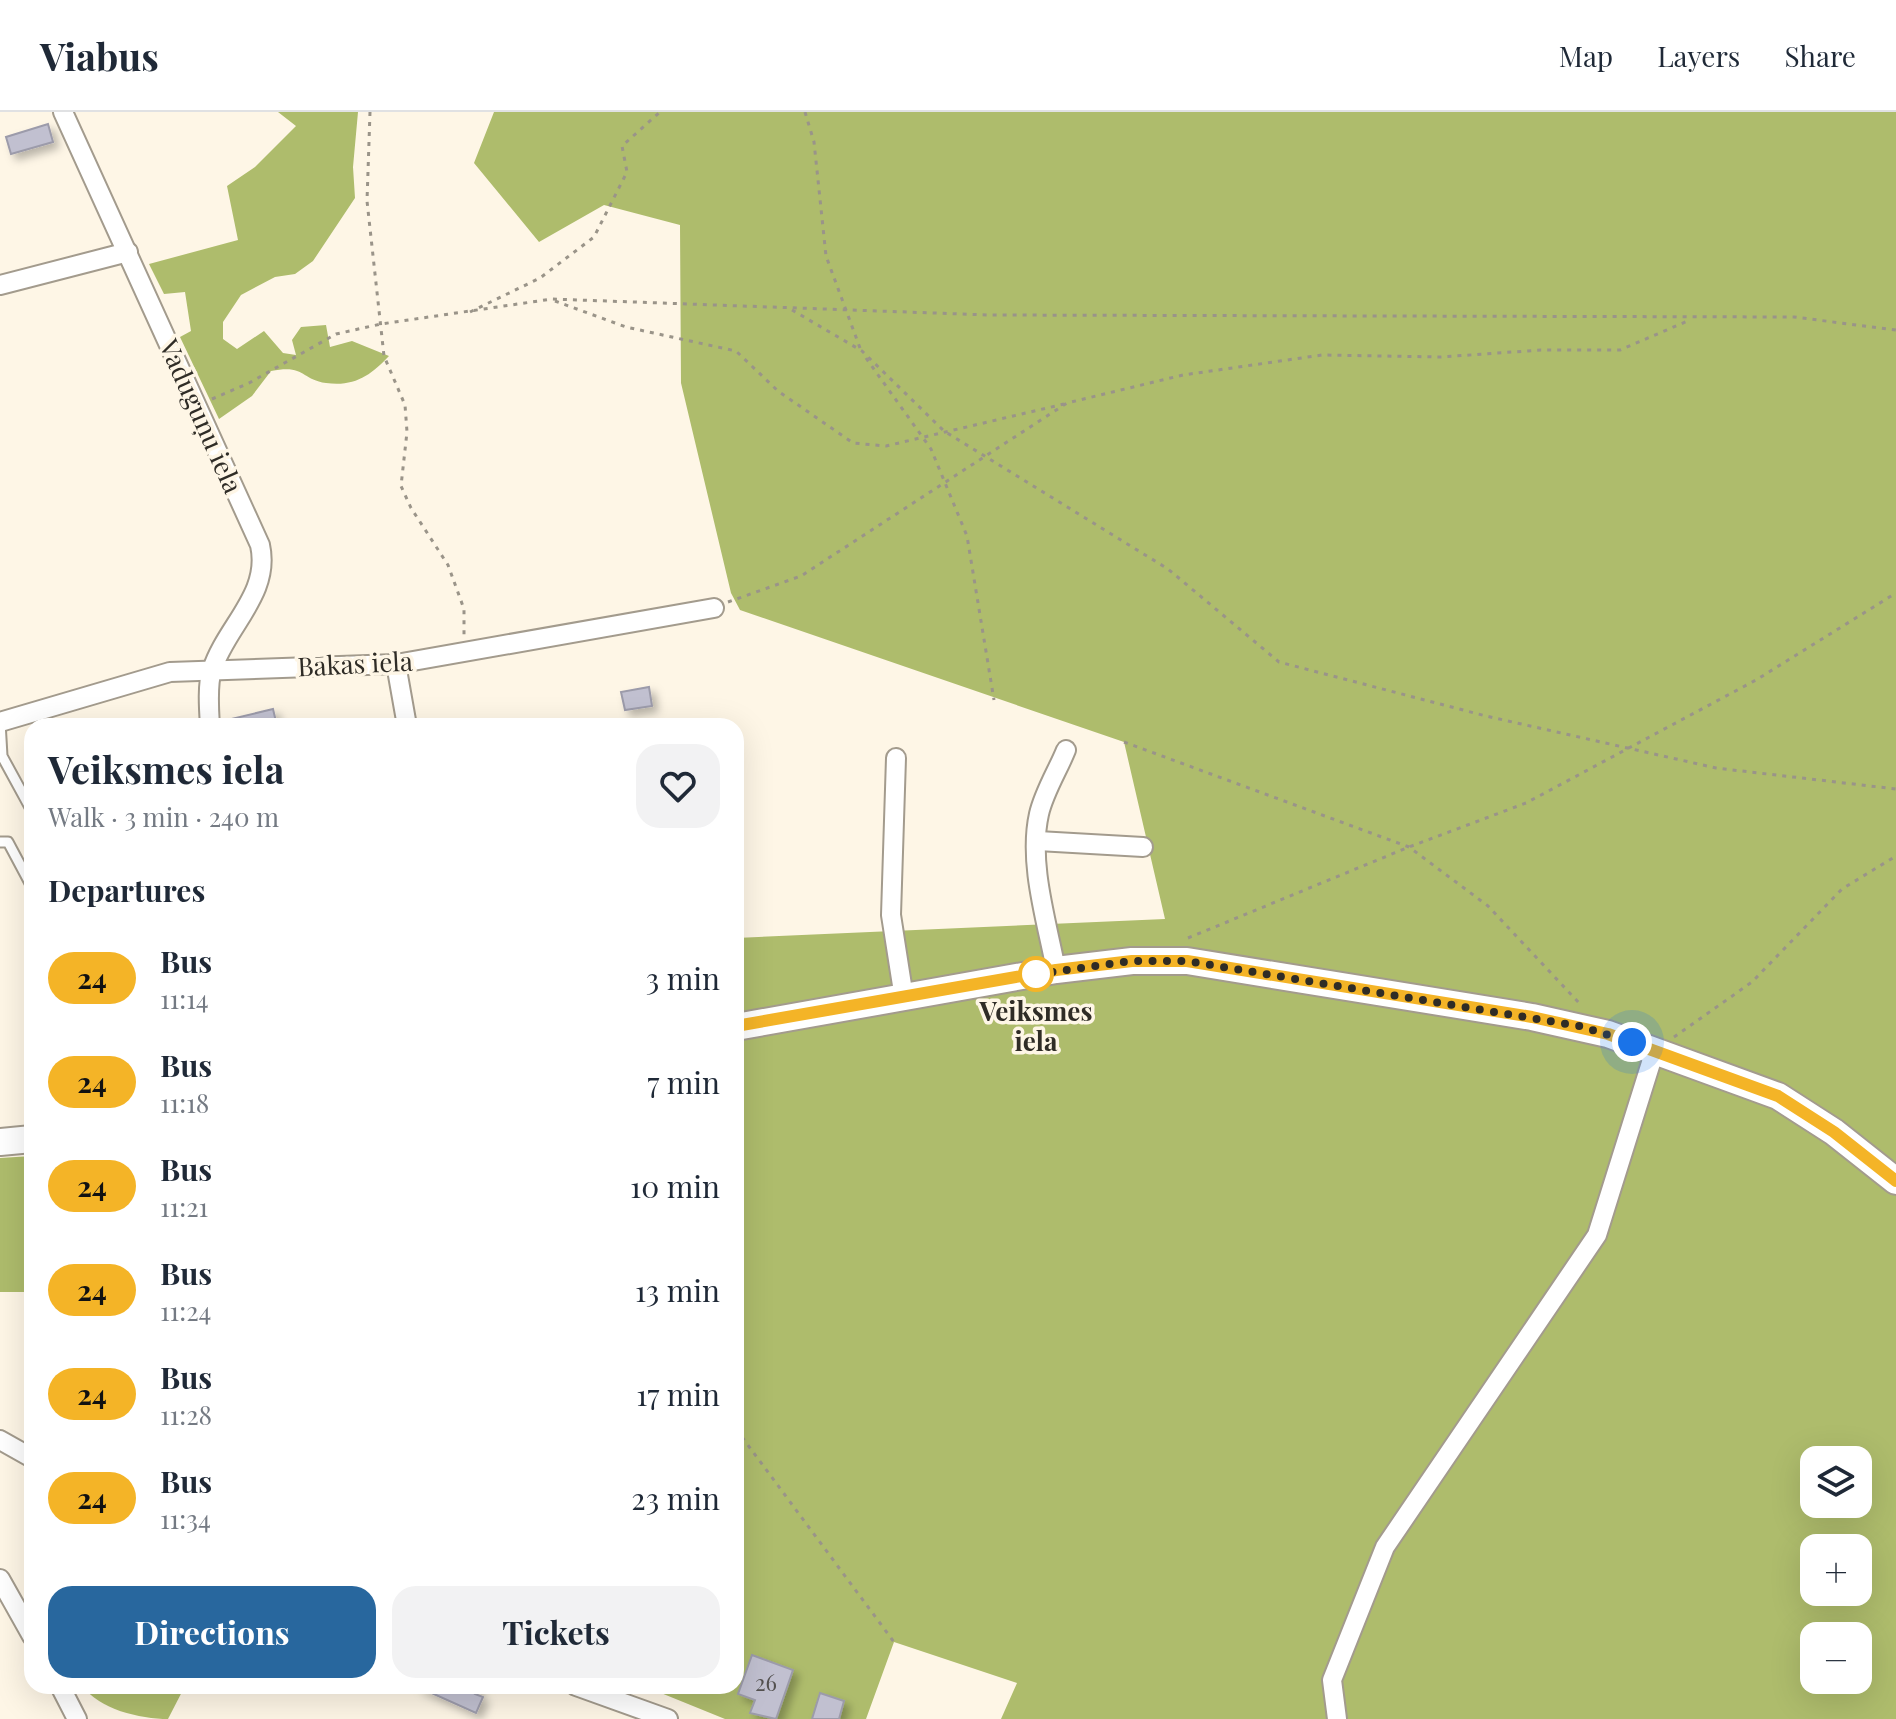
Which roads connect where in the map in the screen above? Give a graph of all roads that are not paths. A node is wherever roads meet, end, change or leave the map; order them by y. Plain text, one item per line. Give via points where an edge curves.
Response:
1 (63, 112) edge
2 (128, 252) junction
3 (0, 285) edge
4 (714, 608) road end
5 (396, 664) junction
6 (212, 670) junction
7 (210, 718) edge
8 (406, 718) edge
9 (0, 722) edge
10 (1066, 750) dead end
11 (896, 758) dead end
12 (24, 796) edge
13 (1038, 841) junction
14 (0, 842) edge
15 (1143, 847) dead end
16 (24, 872) edge
17 (1056, 970) junction
18 (904, 998) junction
19 (744, 1026) edge
20 (1655, 1050) junction
21 (24, 1140) edge
22 (0, 1142) edge
23 (1896, 1181) edge
24 (0, 1440) edge
25 (24, 1454) edge
26 (0, 1579) edge
27 (24, 1622) edge
28 (64, 1694) edge
29 (598, 1694) edge
30 (77, 1719) edge
31 (668, 1719) edge
32 (1337, 1719) edge

1 - 2 street, Vaduguņu iela
2 - 3 street
2 - 6 street, Vaduguņu iela via 264,562 256,590
4 - 5 street, Bākas iela
5 - 6 street, Bākas iela
5 - 8 street
6 - 7 street, Vaduguņu iela
6 - 9 street, Bākas iela via 137,679
9 - 12 lane via 2,756
10 - 13 street via 1039,814
11 - 18 street via 891,915
13 - 15 street
13 - 17 street
14 - 16 lane via 8,842
17 - 18 main road
17 - 20 main road via 1187,961 1532,1017
18 - 19 main road
20 - 23 main road via 1778,1096
20 - 32 street via 1597,1235 1385,1547 1332,1680
21 - 22 main road
24 - 25 street
26 - 27 street
28 - 30 street
29 - 31 street

